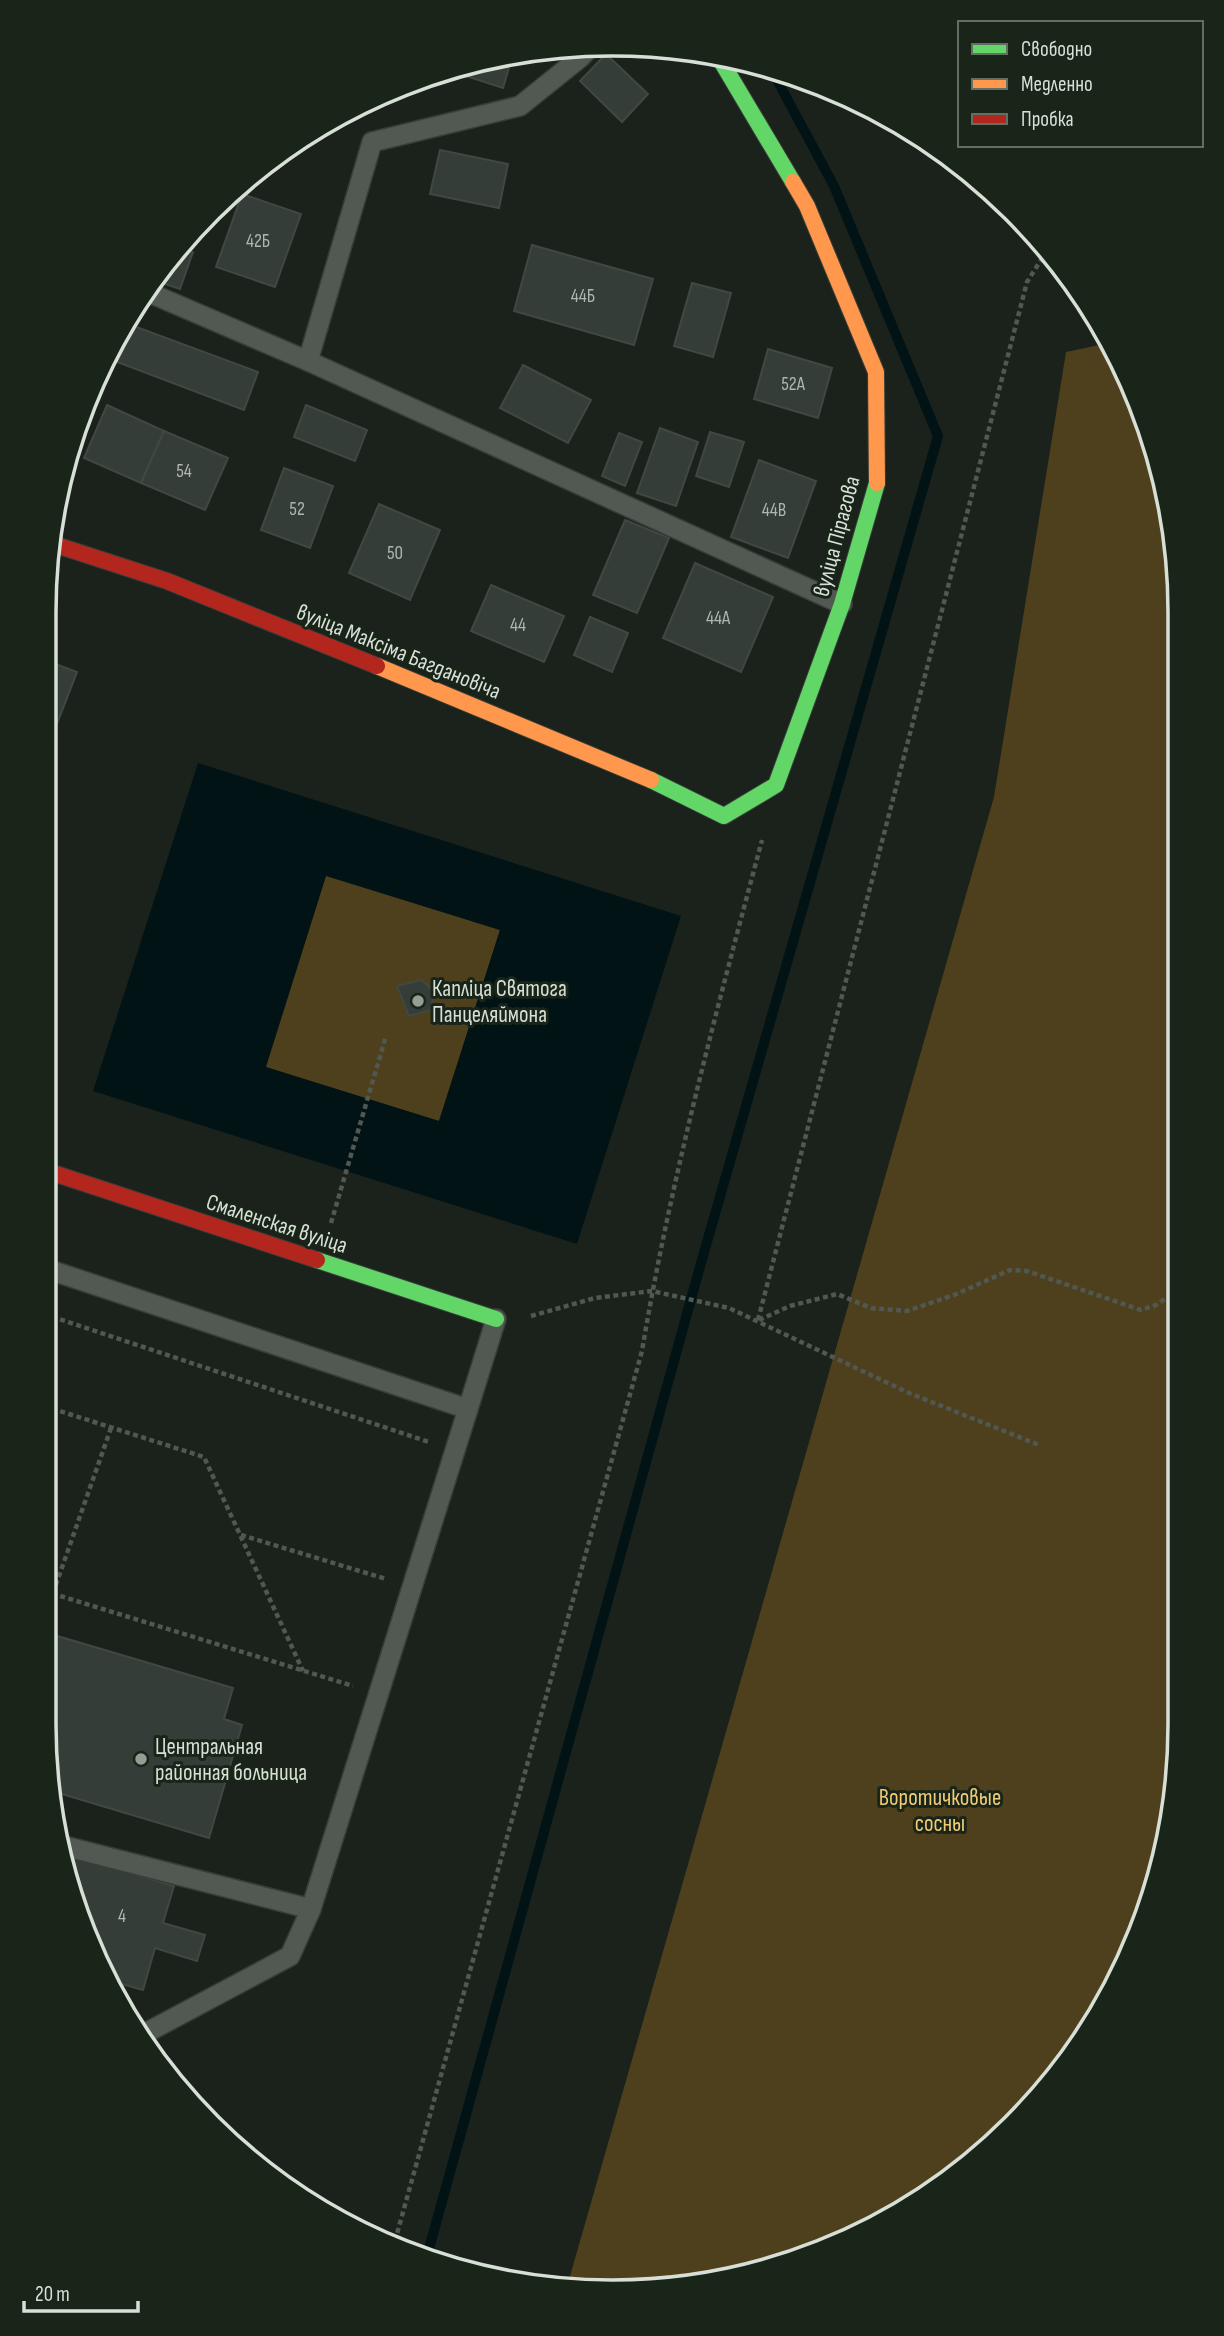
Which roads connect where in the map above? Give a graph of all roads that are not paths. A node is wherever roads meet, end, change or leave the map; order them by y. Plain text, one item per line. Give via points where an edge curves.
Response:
1 (581, 57) edge
2 (725, 68) edge
3 (155, 296) edge
4 (308, 361) junction
5 (60, 546) edge
6 (842, 604) junction
7 (724, 816) joint
8 (56, 1174) edge
9 (56, 1272) edge
10 (496, 1319) joint
11 (468, 1409) junction
12 (70, 1848) edge
13 (311, 1909) junction
14 (149, 2031) edge

1 - 4 lane via 520,106 372,142
2 - 6 street, вуліца Пірагова via 807,206 876,372 877,487
3 - 4 lane
4 - 6 lane
5 - 7 street, вуліца Максіма Багдановіча via 167,581 632,770
6 - 7 street, вуліца Пірагова via 776,785
8 - 10 street, Смаленская вуліца
9 - 11 lane
10 - 11 lane
11 - 13 lane
12 - 13 lane
13 - 14 lane via 290,1956

